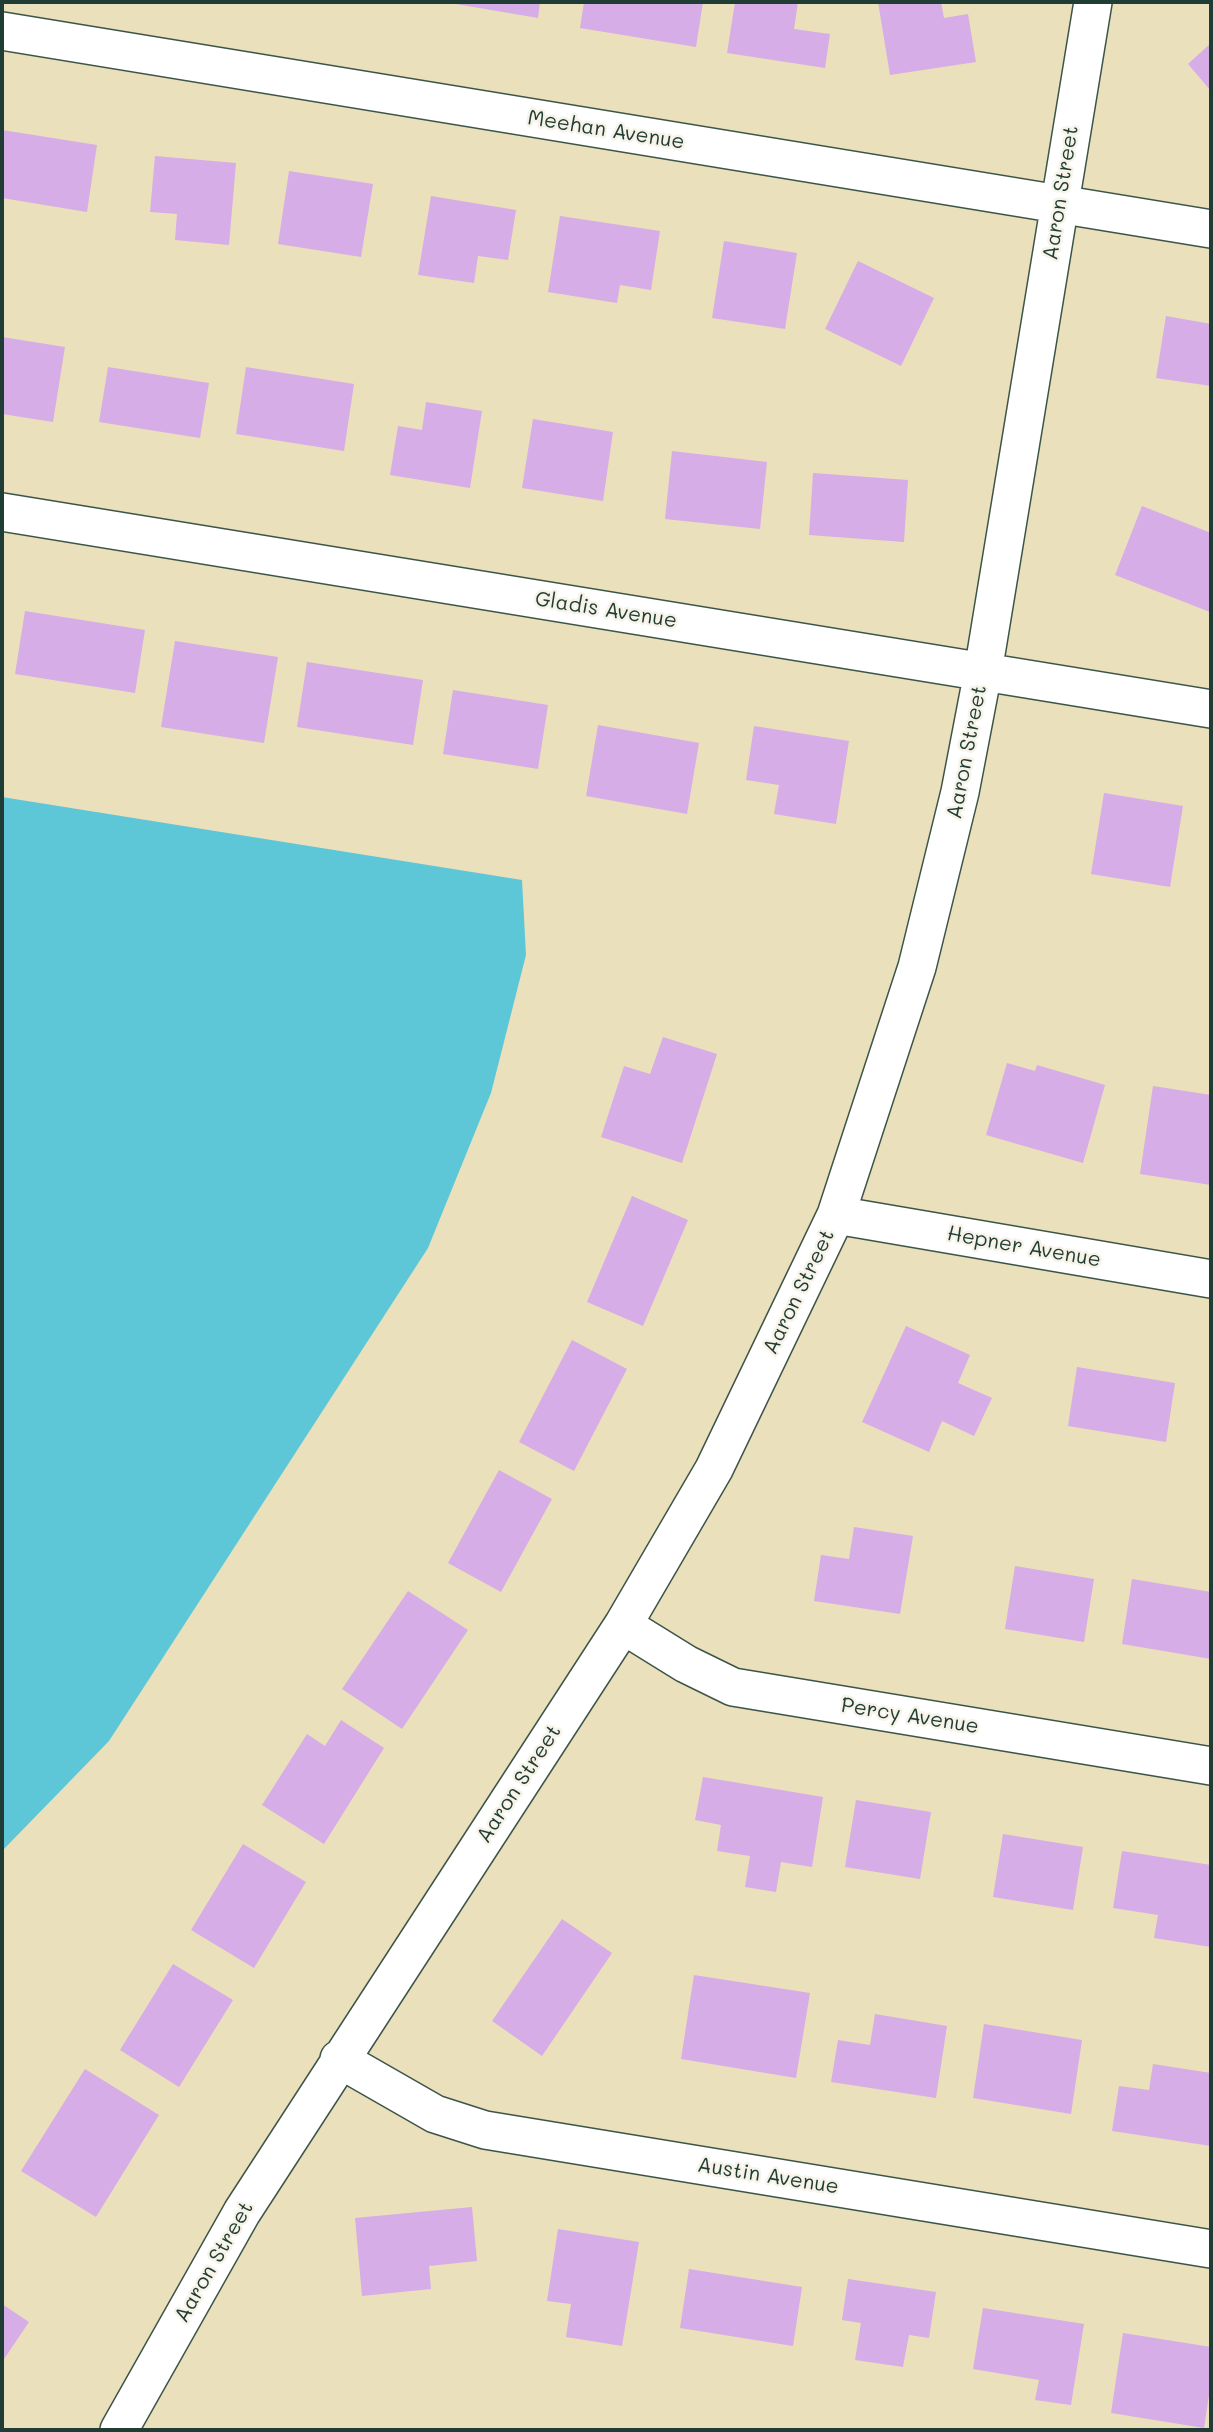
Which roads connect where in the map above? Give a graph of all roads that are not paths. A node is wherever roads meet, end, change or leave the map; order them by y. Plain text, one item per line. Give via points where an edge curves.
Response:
1 (1093, 2) edge
2 (2, 31) edge
3 (1059, 204) junction
4 (1211, 229) edge
5 (2, 512) edge
6 (983, 672) junction
7 (1211, 709) edge
8 (836, 1215) junction
9 (1211, 1279) edge
10 (623, 1625) junction
11 (1211, 1766) edge
12 (339, 2059) junction
13 (1211, 2249) edge
14 (119, 2430) edge

1 - 3 street, Aaron Street
2 - 3 street, Meehan Avenue
3 - 4 street, Meehan Avenue
3 - 6 street, Aaron Street
5 - 6 street, Gladis Avenue
6 - 7 street, Gladis Avenue
6 - 8 street, Aaron Street via 960,792 917,967
8 - 9 street, Hepner Avenue
8 - 10 street, Aaron Street via 713,1469
10 - 11 street, Percy Avenue via 733,1688
10 - 12 street, Aaron Street
12 - 13 street, Austin Avenue via 435,2114 485,2130
12 - 14 street, Aaron Street via 242,2212

